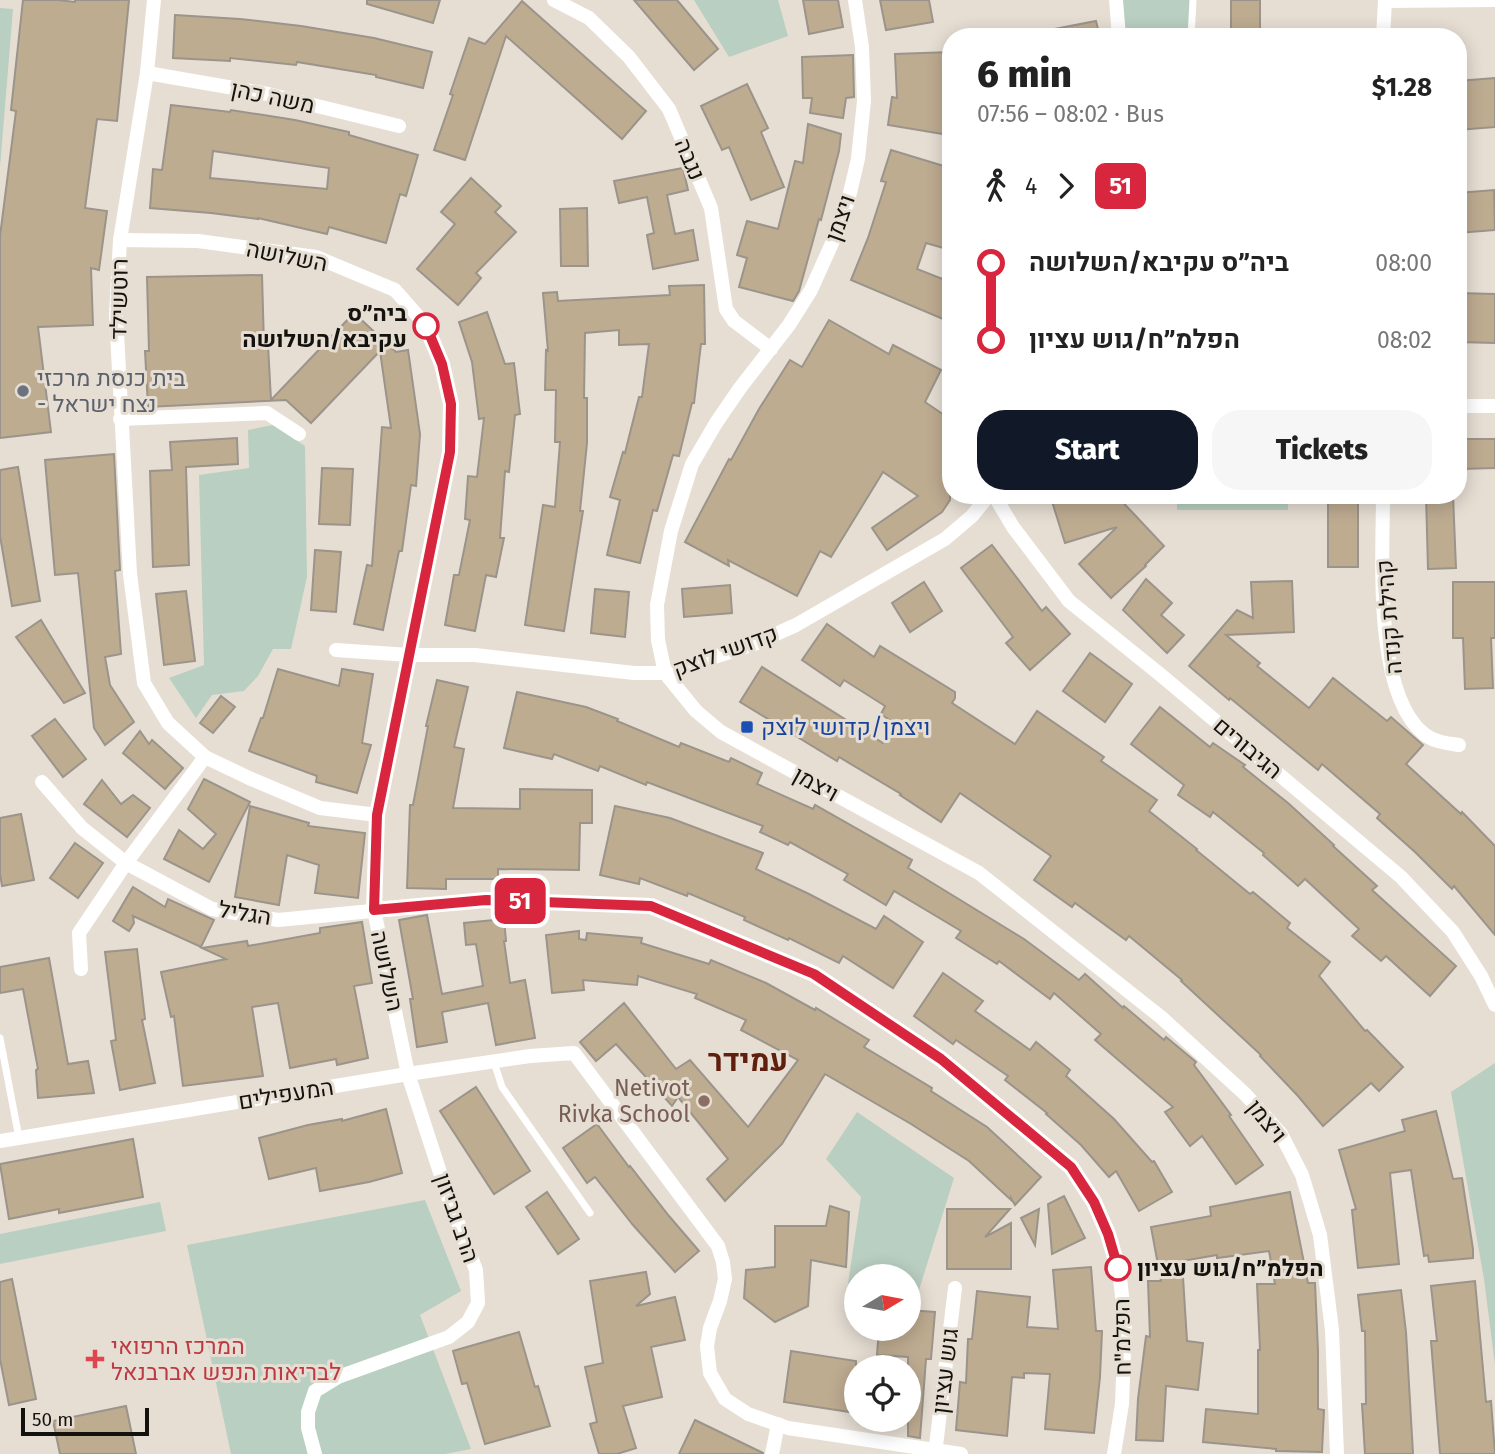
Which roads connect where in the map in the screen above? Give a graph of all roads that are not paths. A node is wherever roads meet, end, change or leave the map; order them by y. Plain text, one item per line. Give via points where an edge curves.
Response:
1 (154, 0) edge
2 (554, 0) edge
3 (855, 0) edge
4 (1116, 0) edge
5 (1192, 0) edge
6 (1495, 0) edge
7 (1118, 28) edge
8 (1191, 28) edge
9 (1384, 28) edge
10 (147, 73) junction
11 (398, 126) dead end
12 (120, 240) junction
13 (771, 349) junction
14 (1467, 406) edge
15 (1495, 406) edge
16 (120, 419) junction
17 (299, 434) dead end
18 (983, 504) edge
19 (998, 504) edge
20 (1383, 504) edge
21 (336, 650) dead end
22 (409, 656) junction
23 (665, 673) junction
24 (1460, 745) dead end
25 (205, 757) junction
26 (42, 782) dead end
27 (377, 815) junction
28 (126, 863) junction
29 (374, 910) junction
30 (81, 969) dead end
31 (1495, 1005) edge
32 (0, 1038) edge
33 (494, 1062) junction
34 (408, 1073) junction
35 (19, 1138) junction
36 (0, 1141) edge
37 (590, 1213) dead end
38 (955, 1287) dead end
39 (778, 1424) junction
40 (935, 1453) edge
41 (315, 1454) edge
42 (772, 1454) edge
43 (961, 1454) edge
44 (1114, 1454) edge
45 (1337, 1454) edge

1 - 10 street, רוטשילד
2 - 13 street, נגבה via 589,18 629,57 669,109 711,208 726,309 741,328
3 - 13 street, ויצמן via 864,100 848,201 811,290
4 - 7 street
5 - 8 lane
6 - 9 street via 1385,1
10 - 11 street, משה כהן via 268,93
10 - 12 street, רוטשילד
12 - 16 street, רוטשילד via 116,315
12 - 22 street, השלושה via 198,241 316,257 394,290 424,323 442,364 451,404 450,452
13 - 23 street, ויצמן via 692,464 671,531 657,605
14 - 15 street
16 - 17 street via 267,412
16 - 25 street, רוטשילד via 130,574 144,683 168,723
18 - 23 street, קדושי לוצק via 944,539 796,625
19 - 31 street, הגיבורים via 1069,601 1401,877 1453,932
20 - 24 street, קהילת קנדה via 1383,597 1393,679 1413,724 1441,743
21 - 22 street, קדושי לוצק
22 - 23 street, קדושי לוצק via 475,655
22 - 27 street, השלושה
23 - 45 street, ויצמן via 696,711 721,732 979,873 1162,1018 1245,1094 1281,1134 1302,1174 1320,1236 1332,1330
25 - 27 street via 320,808
25 - 28 street
26 - 28 street, הגליל via 82,828
27 - 29 street, השלושה
28 - 29 street, הגליל via 212,909 278,919
28 - 30 street via 79,933
29 - 34 street, השלושה
29 - 44 street, הפלמ"ח via 486,900 651,906 814,974 941,1059 1071,1167 1094,1202 1120,1278 1125,1324 1122,1404
32 - 35 lane
33 - 34 street, המעפילים
33 - 37 lane via 502,1087
33 - 39 street, המעפילים via 573,1053 718,1245 725,1279 707,1346 710,1373 725,1399 748,1414
34 - 35 street, המעפילים
34 - 41 street, הרב גביזון via 476,1270 478,1303 468,1322 449,1337 338,1377 315,1391 308,1412
35 - 36 street, המעפילים
38 - 40 street, גוש עציון
39 - 40 street
39 - 42 street
40 - 43 street

